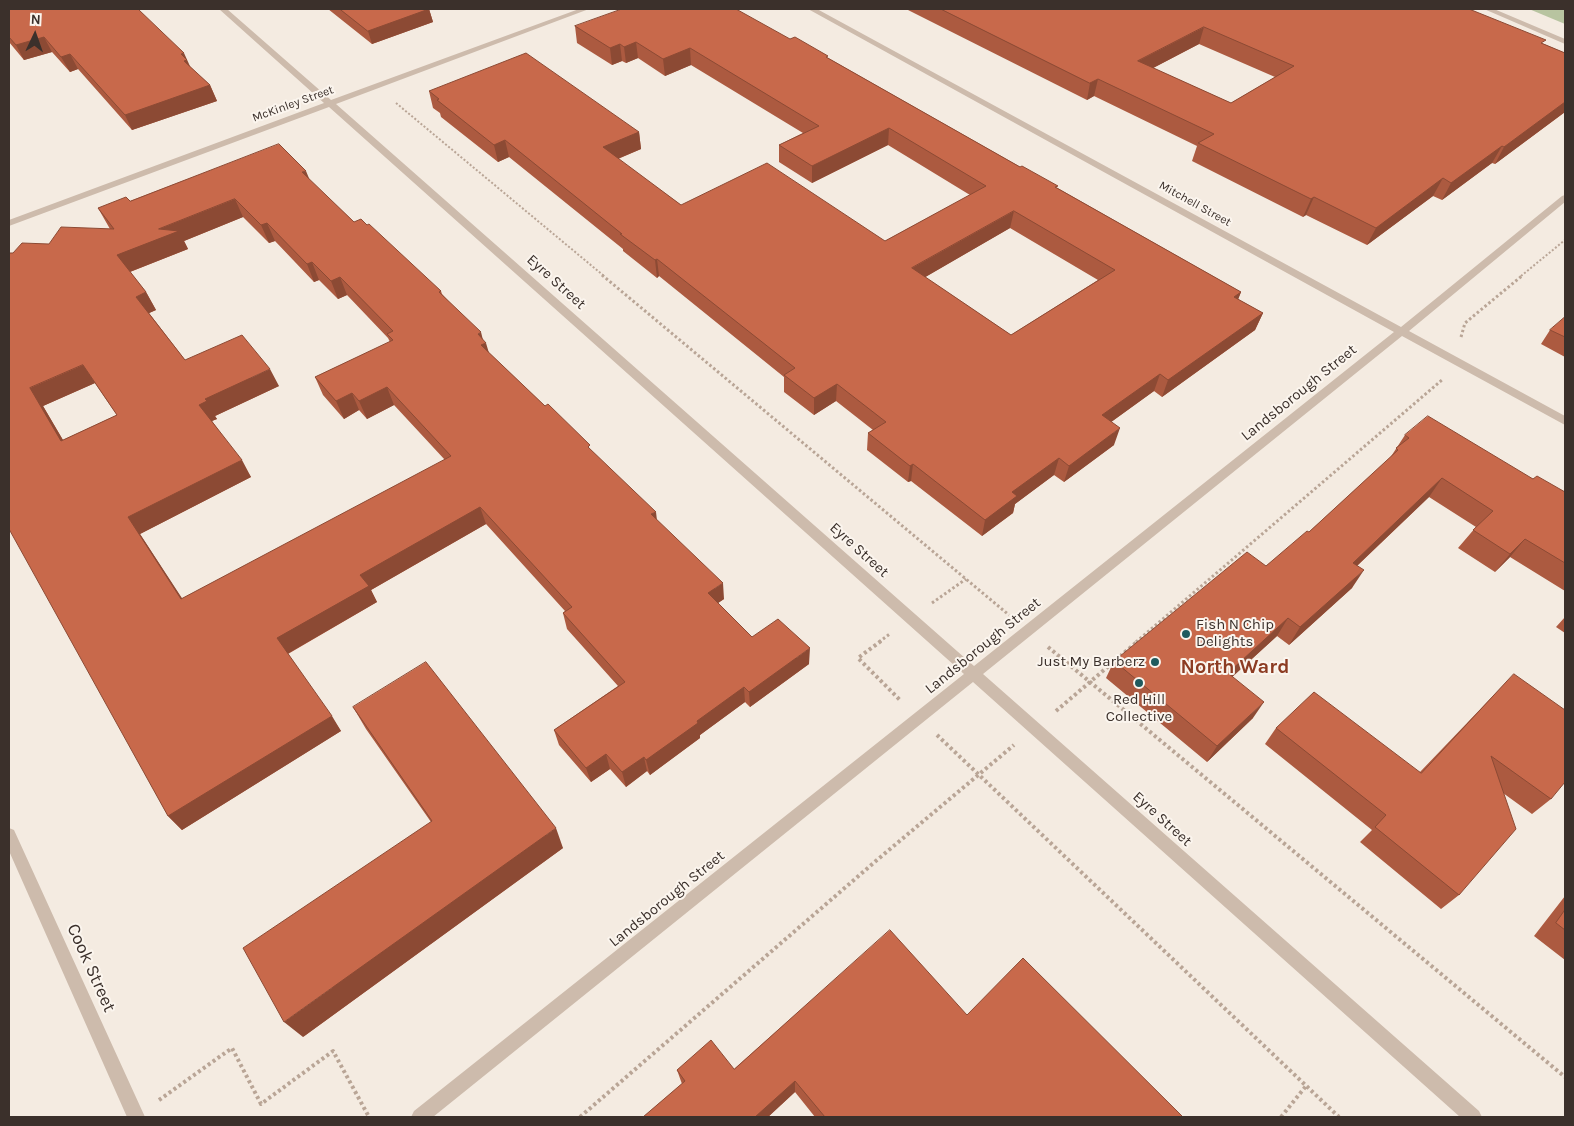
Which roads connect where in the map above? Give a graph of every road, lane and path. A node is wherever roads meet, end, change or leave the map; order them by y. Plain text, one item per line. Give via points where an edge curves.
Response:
1 (223, 9) edge
2 (585, 9) edge
3 (812, 9) edge
4 (1488, 9) edge
5 (1565, 42) edge
6 (377, 86) junction
7 (330, 104) junction
8 (1565, 198) edge
9 (9, 224) edge
10 (1565, 240) edge
11 (1402, 332) junction
12 (1460, 363) junction
13 (1565, 421) edge
14 (1028, 631) junction
15 (858, 658) dead end
16 (974, 674) junction
17 (1090, 682) junction
18 (919, 718) junction
19 (1036, 728) junction
20 (977, 775) junction
21 (9, 835) edge
22 (1565, 1076) edge
23 (1306, 1086) junction
24 (136, 1117) edge
25 (369, 1117) edge
26 (420, 1117) edge
27 (580, 1117) edge
28 (1281, 1117) edge
29 (1339, 1117) edge
30 (1473, 1117) edge

1 - 7 street, Eyre Street
2 - 6 street, McKinley Street
3 - 11 street, Mitchell Street
4 - 5 street
6 - 7 street, McKinley Street
6 - 14 path
7 - 9 street, McKinley Street
7 - 16 street, Eyre Street
8 - 11 street, Landsborough Street
10 - 12 path via 1466,322 1461,337 1473,344
11 - 12 street, Mitchell Street
11 - 14 street, Landsborough Street
12 - 13 street, Mitchell Street
12 - 17 path
14 - 16 street, Landsborough Street
14 - 17 path
15 - 18 path
16 - 18 street, Landsborough Street
16 - 19 street, Eyre Street
17 - 19 path
17 - 22 path
18 - 20 path
18 - 26 street, Landsborough Street
19 - 20 path
19 - 30 street, Eyre Street
20 - 23 path
20 - 27 path
21 - 24 street, Cook Street
23 - 28 path
23 - 29 path
24 - 25 path via 232,1048 261,1104 333,1052

